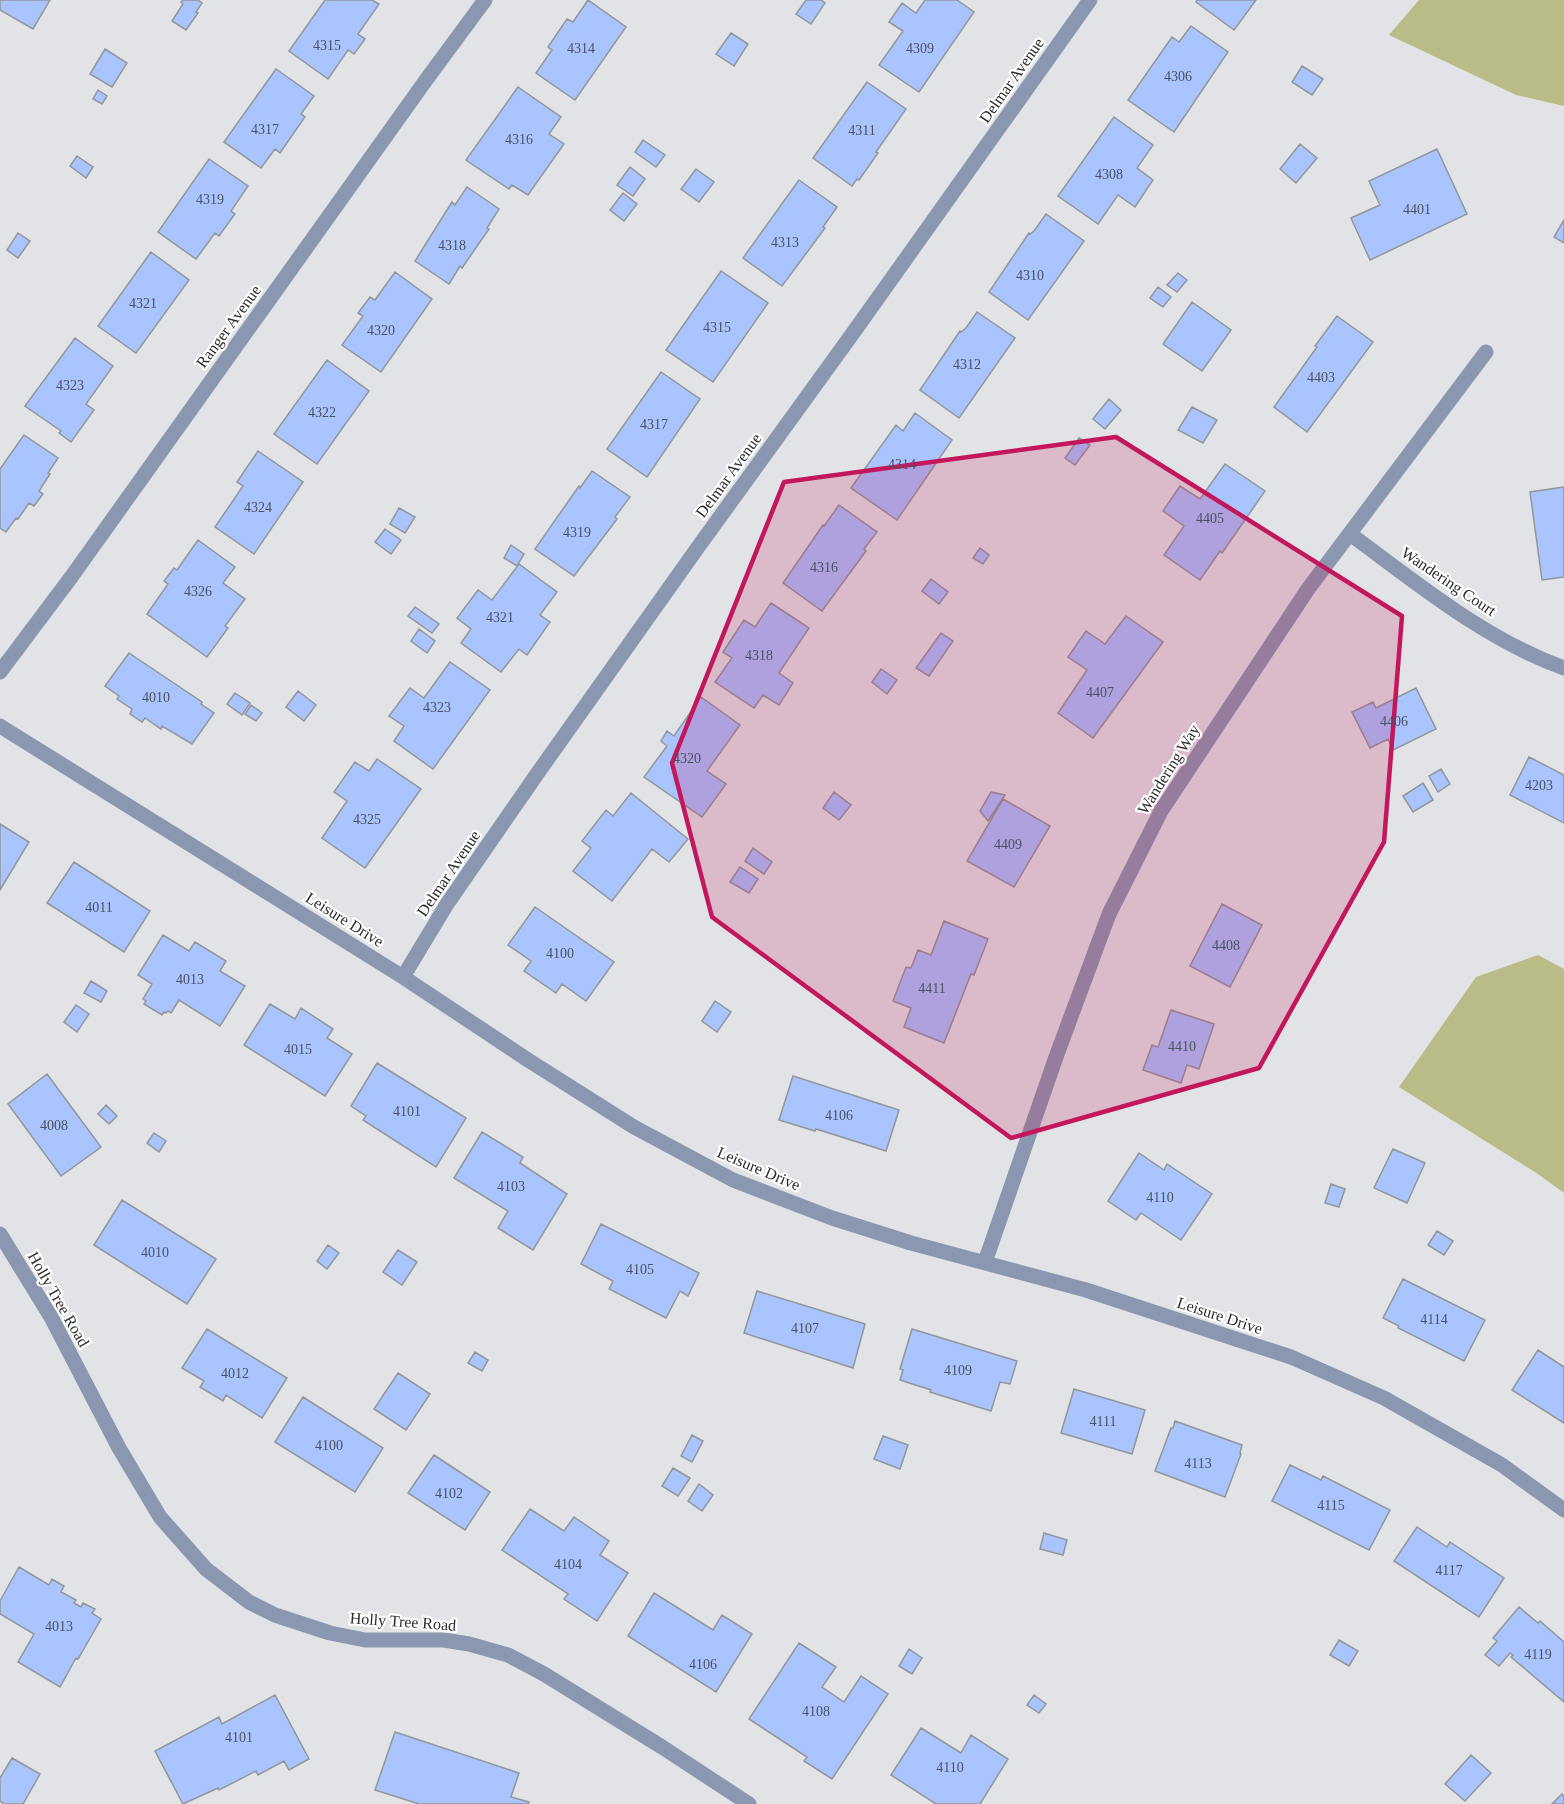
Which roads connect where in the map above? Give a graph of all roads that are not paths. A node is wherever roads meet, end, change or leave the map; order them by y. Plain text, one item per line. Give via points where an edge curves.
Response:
1 (485, 0) edge
2 (1090, 0) edge
3 (1486, 352) dead end
4 (1350, 534) junction
5 (1564, 668) edge
6 (0, 672) edge
7 (0, 726) edge
8 (403, 976) junction
9 (0, 1234) edge
10 (986, 1262) junction
11 (1564, 1510) edge
12 (749, 1804) edge

1 - 6 street, Ranger Avenue
2 - 8 street, Delmar Avenue via 537,774 447,904
3 - 4 street, Wandering Way
4 - 5 street, Wandering Court via 1464,617
4 - 10 street, Wandering Way via 1308,589 1161,811 1109,914
7 - 8 street, Leisure Drive
8 - 10 street, Leisure Drive via 634,1127 733,1180 832,1218
9 - 12 street, Holly Tree Road via 51,1317 160,1517 206,1569 241,1596 275,1615 330,1633 365,1640 444,1640 508,1655
10 - 11 street, Leisure Drive via 1086,1290 1291,1357 1384,1398 1502,1465

